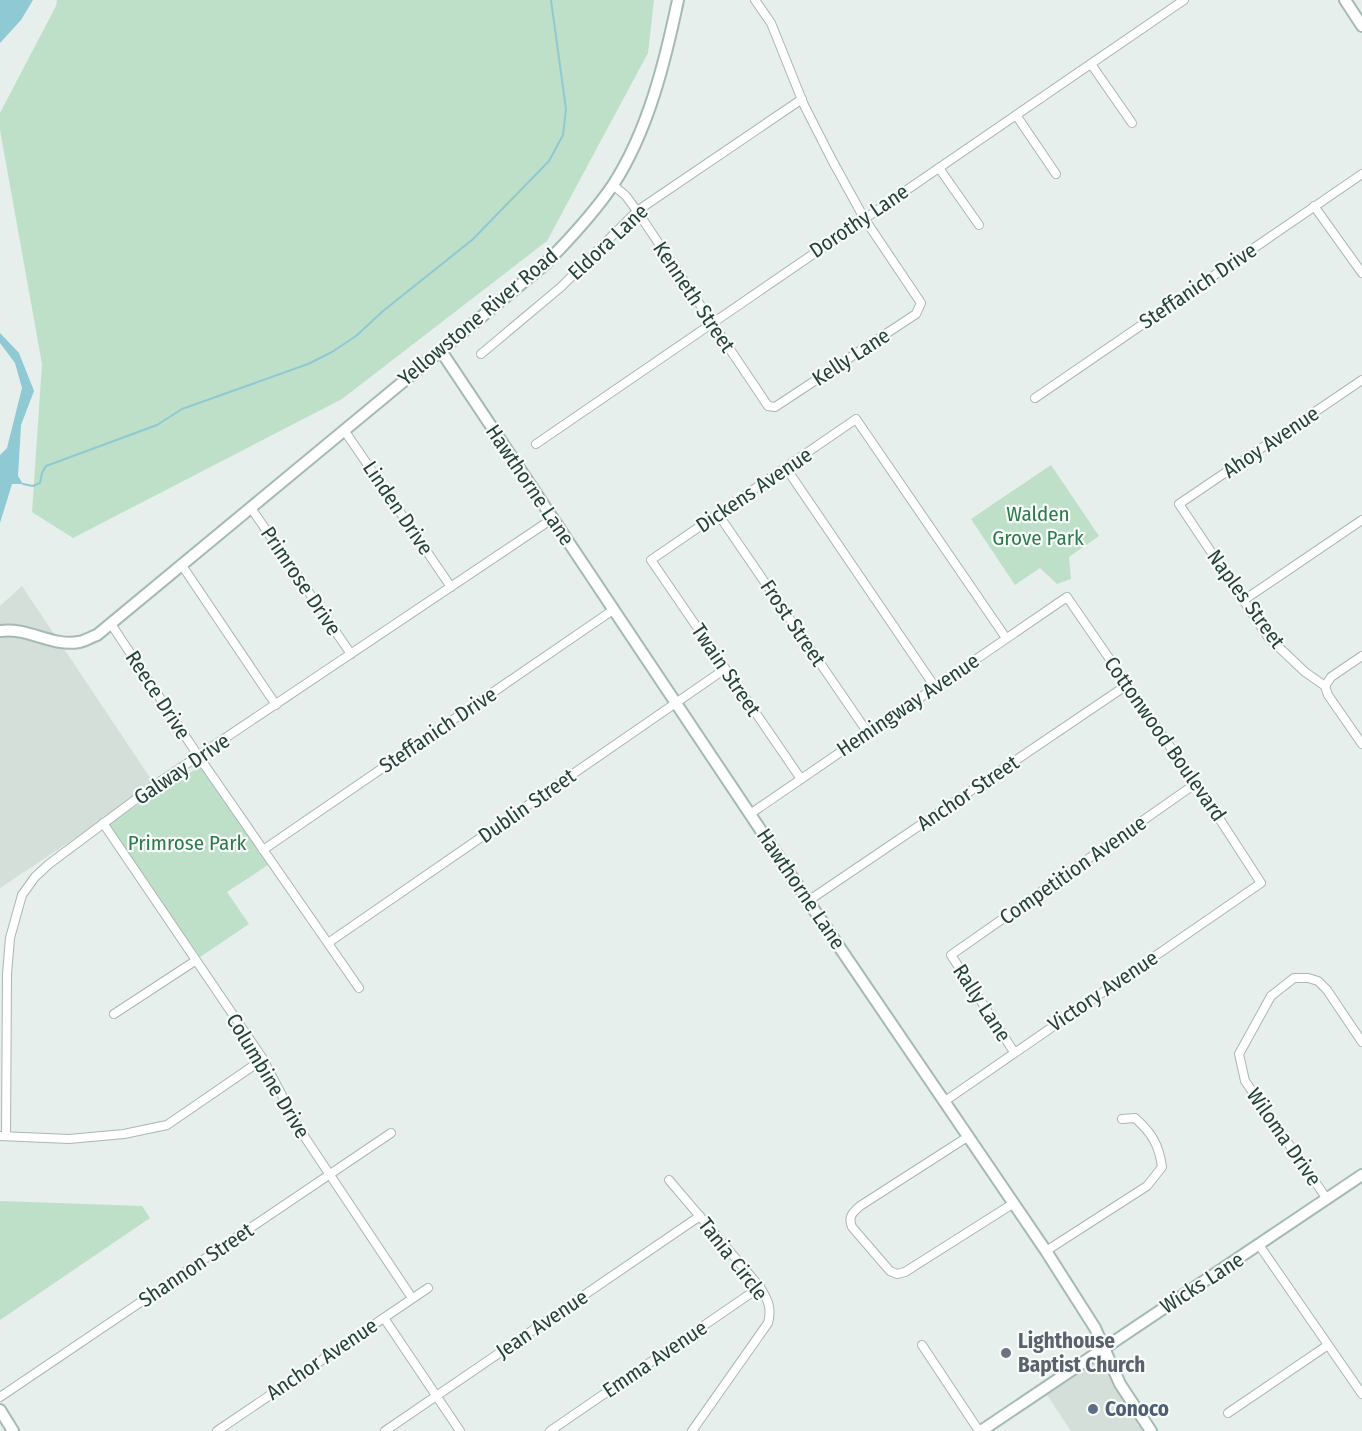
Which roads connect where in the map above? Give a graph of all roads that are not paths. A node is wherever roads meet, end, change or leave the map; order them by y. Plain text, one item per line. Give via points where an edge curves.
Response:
1 (678, 0) edge
2 (755, 0) edge
3 (1184, 0) edge
4 (1345, 0) edge
5 (1362, 26) edge
6 (1091, 64) junction
7 (802, 99) junction
8 (1017, 115) junction
9 (1132, 123) dead end
10 (939, 168) junction
11 (1056, 174) dead end
12 (1362, 174) edge
13 (613, 184) junction
14 (1314, 206) junction
15 (637, 211) junction
16 (864, 218) junction
17 (979, 225) dead end
18 (1362, 273) edge
19 (711, 322) junction
20 (441, 351) junction
21 (481, 354) dead end
22 (1362, 380) edge
23 (1035, 398) dead end
24 (776, 407) joint
25 (344, 430) junction
26 (536, 444) dead end
27 (786, 468) junction
28 (1179, 504) joint
29 (251, 508) junction
30 (718, 514) junction
31 (552, 519) junction
32 (1362, 520) edge
33 (651, 560) joint
34 (181, 564) junction
35 (451, 587) junction
36 (1067, 597) joint
37 (1244, 600) junction
38 (613, 610) junction
39 (111, 624) junction
40 (0, 631) edge
41 (1006, 638) junction
42 (351, 654) junction
43 (1362, 656) edge
44 (725, 669) junction
45 (1127, 685) junction
46 (1325, 686) junction
47 (935, 687) junction
48 (677, 702) junction
49 (276, 705) junction
50 (868, 733) junction
51 (1362, 744) edge
52 (199, 757) junction
53 (801, 779) junction
54 (1195, 784) junction
55 (750, 814) junction
56 (103, 823) junction
57 (263, 850) junction
58 (1262, 883) joint
59 (808, 901) junction
60 (328, 943) junction
61 (951, 955) joint
62 (195, 961) junction
63 (359, 988) dead end
64 (114, 1014) dead end
65 (1362, 1042) edge
66 (1014, 1052) junction
67 (263, 1059) junction
68 (945, 1101) junction
69 (1122, 1119) dead end
70 (391, 1133) dead end
71 (3, 1135) edge
72 (969, 1136) junction
73 (1362, 1175) edge
74 (328, 1176) junction
75 (669, 1180) dead end
76 (1327, 1198) junction
77 (1014, 1203) junction
78 (700, 1216) junction
79 (1259, 1245) junction
80 (1046, 1251) junction
81 (760, 1287) junction
82 (428, 1288) dead end
83 (412, 1298) junction
84 (384, 1318) junction
85 (922, 1345) dead end
86 (1328, 1345) junction
87 (1105, 1347) junction
88 (1362, 1394) edge
89 (0, 1396) edge
90 (437, 1396) junction
91 (0, 1410) edge
92 (1228, 1413) dead end
93 (13, 1431) edge
94 (217, 1431) edge
95 (385, 1431) edge
96 (460, 1431) edge
97 (550, 1431) edge
98 (693, 1431) edge
99 (980, 1431) edge
100 (1151, 1431) edge

1 - 13 street, Yellowstone River Road via 645,118
2 - 7 street via 771,23
3 - 6 street, Dorothy Lane
4 - 5 street
6 - 8 street, Dorothy Lane
6 - 9 street
7 - 15 street, Eldora Lane
7 - 16 street
8 - 10 street, Dorothy Lane
8 - 11 street
10 - 16 street, Dorothy Lane
10 - 17 street
12 - 14 street, Steffanich Drive
13 - 15 street, Kenneth Street
13 - 20 street, Yellowstone River Road via 544,265
14 - 18 street
14 - 23 street, Steffanich Drive
15 - 19 street, Kenneth Street
15 - 21 street, Eldora Lane via 561,286
16 - 19 street, Dorothy Lane
16 - 24 street, Kelly Lane via 921,303 916,314
19 - 24 street, Kenneth Street via 768,406
19 - 26 street, Dorothy Lane
20 - 25 street, Yellowstone River Road
20 - 31 street, Hawthorne Lane
22 - 28 street, Ahoy Avenue
25 - 29 street, Yellowstone River Road
25 - 35 street, Linden Drive
27 - 30 street, Dickens Avenue
27 - 41 street, Dickens Avenue via 856,419
27 - 47 street
28 - 37 street, Naples Street
29 - 34 street, Yellowstone River Road
29 - 42 street, Primrose Drive
30 - 33 street, Dickens Avenue
30 - 50 street, Frost Street
31 - 35 street, Galway Drive
31 - 38 street, Hawthorne Lane
32 - 37 street
33 - 44 street, Twain Street
34 - 39 street, Yellowstone River Road
34 - 49 street
35 - 42 street, Galway Drive
36 - 41 street, Hemingway Avenue
36 - 45 street, Cottonwood Boulevard
37 - 46 street, Naples Street via 1268,637
38 - 48 street, Hawthorne Lane
38 - 57 street, Steffanich Drive
39 - 40 street, Yellowstone River Road via 80,642 61,643 16,629
39 - 52 street, Reece Drive
41 - 47 street, Hemingway Avenue
42 - 49 street, Galway Drive
43 - 46 street via 1331,677
44 - 48 street, Dublin Street
44 - 53 street, Twain Street
45 - 54 street, Cottonwood Boulevard
45 - 59 street, Anchor Street
46 - 51 street, Naples Street
47 - 50 street, Hemingway Avenue
48 - 55 street, Hawthorne Lane
48 - 60 street, Dublin Street
49 - 52 street, Galway Drive
50 - 53 street, Hemingway Avenue
52 - 56 street, Galway Drive
52 - 57 street, Reece Drive
53 - 55 street, Hemingway Avenue
54 - 58 street, Cottonwood Boulevard
54 - 61 street, Competition Avenue
55 - 59 street, Hawthorne Lane
56 - 62 street, Columbine Drive
56 - 71 street, Galway Drive via 35,877 22,895 16,913 7,974
57 - 60 street, Reece Drive
58 - 66 street, Victory Avenue
59 - 68 street, Hawthorne Lane
60 - 63 street, Reece Drive
61 - 66 street, Rally Lane
62 - 64 street
62 - 67 street, Columbine Drive
65 - 76 street, Wiloma Drive via 1318,981 1294,978 1271,996 1239,1054 1245,1081
66 - 68 street, Victory Avenue
67 - 71 street via 167,1125 69,1139
67 - 74 street, Columbine Drive
68 - 72 street, Hawthorne Lane
69 - 80 street via 1135,1118 1149,1131 1159,1149 1161,1167 1147,1186
70 - 74 street, Shannon Street
72 - 77 street, Hawthorne Lane
72 - 77 street via 851,1214 852,1227 897,1274
73 - 76 street, Wicks Lane
74 - 83 street, Columbine Drive
74 - 89 street, Shannon Street
75 - 78 street, Tania Circle
76 - 79 street, Wicks Lane
77 - 80 street, Hawthorne Lane
78 - 81 street, Tania Circle
78 - 90 street, Jean Avenue
79 - 86 street
79 - 87 street, Wicks Lane
80 - 87 street, Hawthorne Lane
81 - 97 street, Emma Avenue
81 - 98 street, Tania Circle via 771,1311 768,1323
82 - 83 street, Anchor Avenue
83 - 84 street, Anchor Avenue
84 - 90 street
84 - 94 street, Anchor Avenue
85 - 99 street
86 - 88 street
86 - 92 street
87 - 99 street, Wicks Lane
87 - 100 street, Hawthorne Lane via 1120,1384
90 - 95 street, Jean Avenue
90 - 96 street
91 - 93 street

